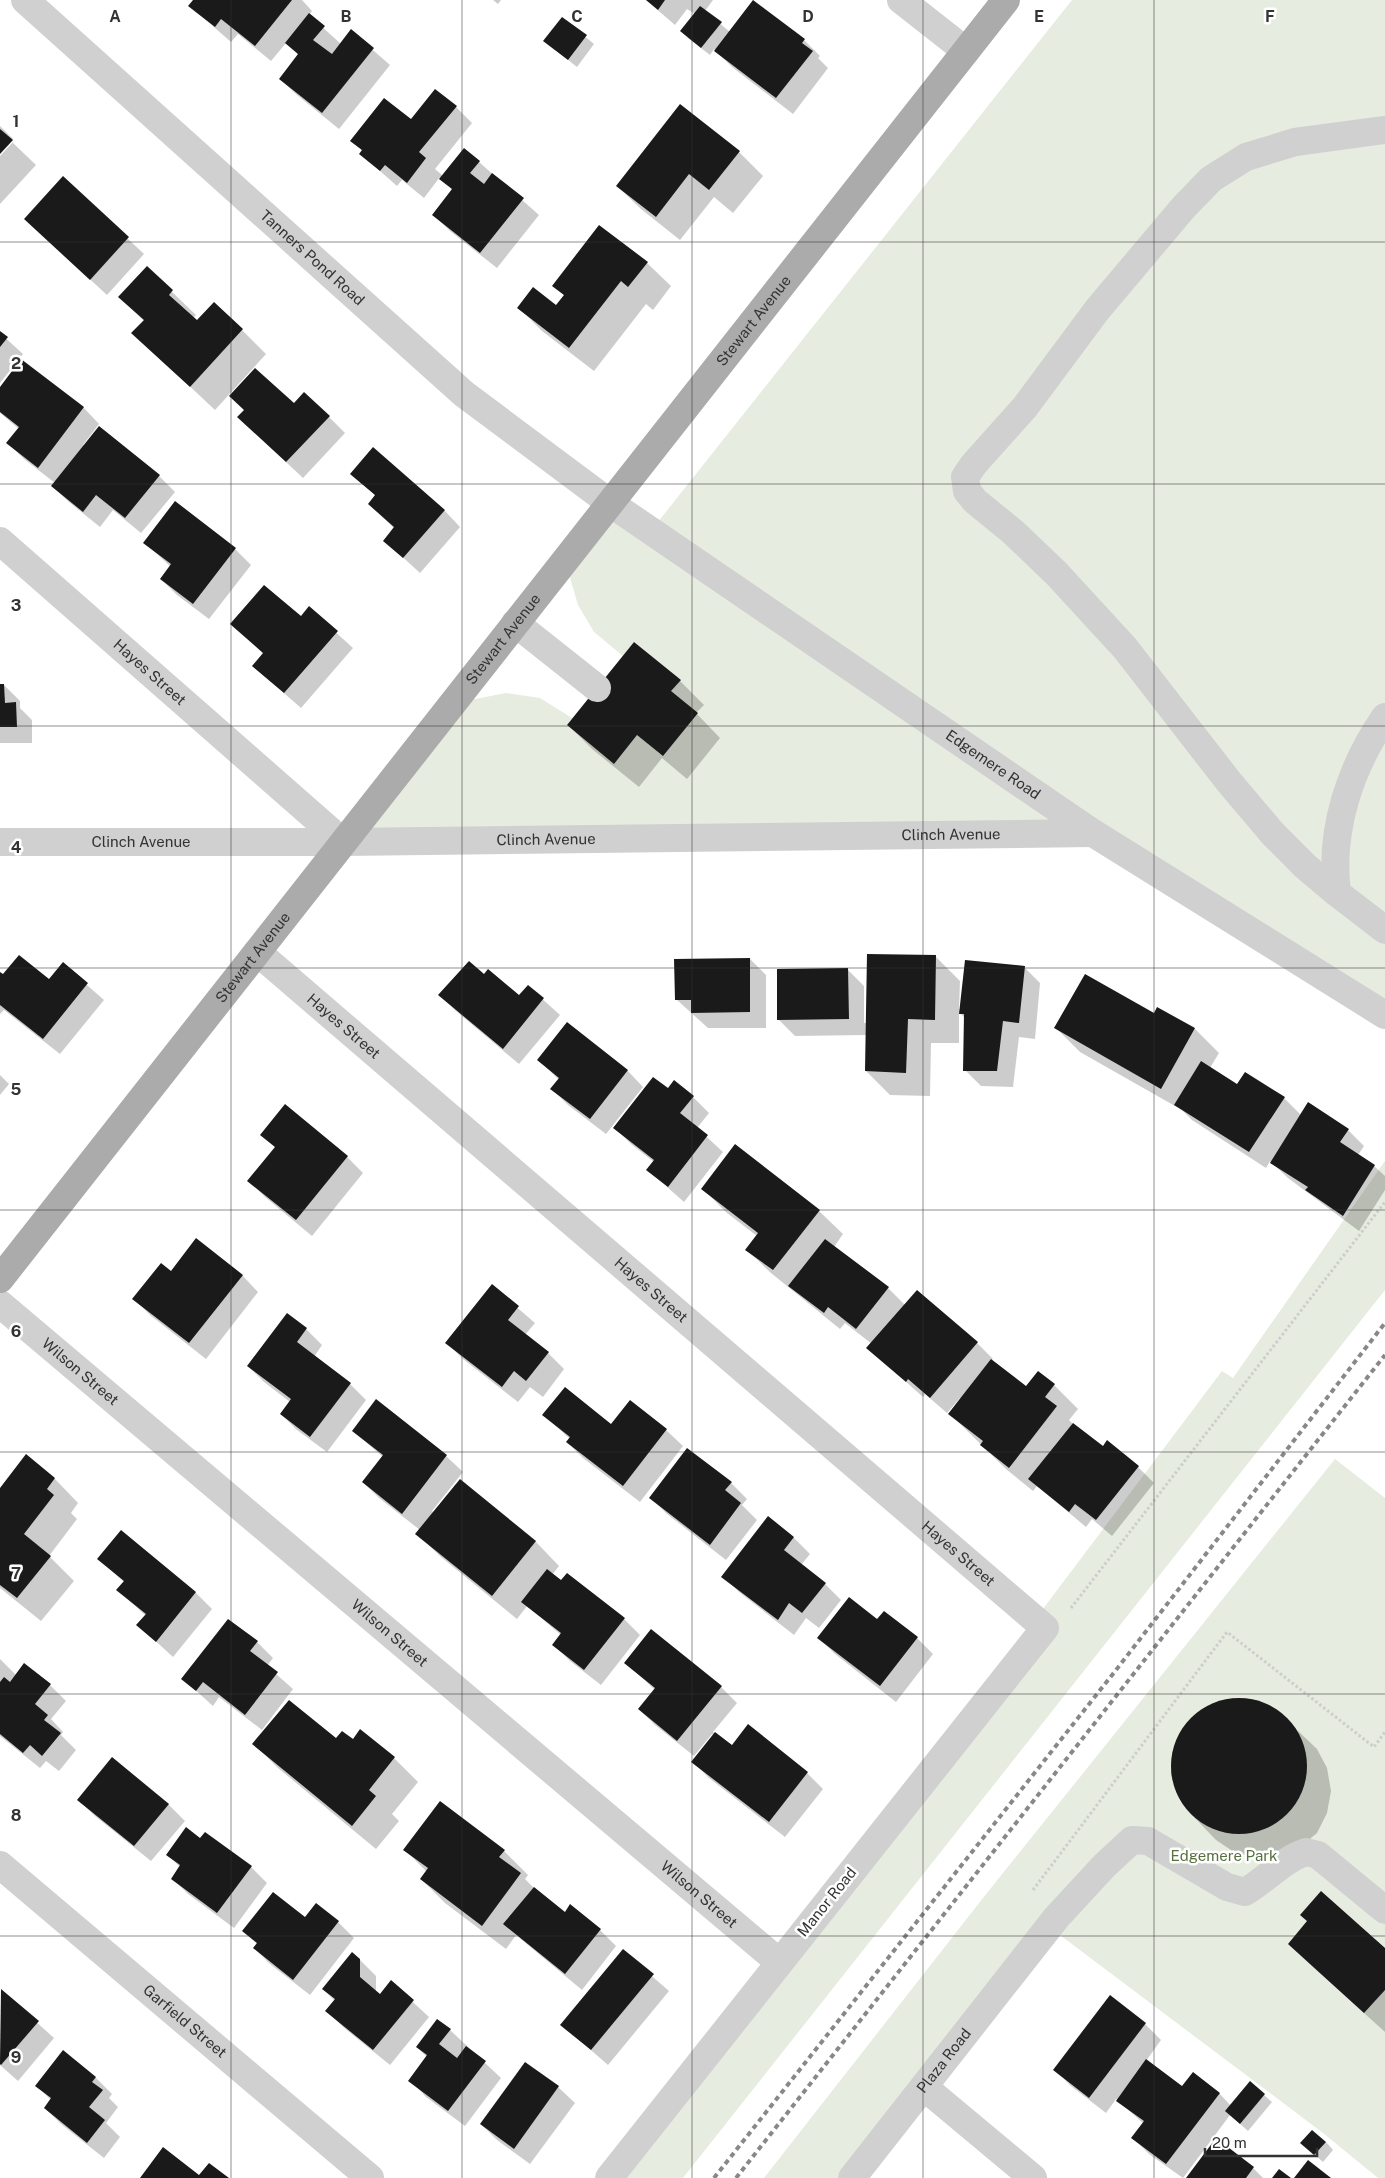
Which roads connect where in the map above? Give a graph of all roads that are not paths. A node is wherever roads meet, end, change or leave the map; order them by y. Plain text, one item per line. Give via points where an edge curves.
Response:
1 (25, 0) edge
2 (901, 0) edge
3 (1006, 0) edge
4 (966, 51) junction
5 (1385, 130) edge
6 (610, 503) junction
7 (0, 541) edge
8 (515, 623) junction
9 (597, 688) dead end
10 (1385, 717) edge
11 (1093, 833) junction
12 (0, 842) edge
13 (343, 842) junction
14 (1336, 892) junction
15 (1385, 930) edge
16 (256, 952) junction
17 (1385, 1015) edge
18 (0, 1279) edge
19 (0, 1304) edge
20 (1045, 1628) joint
21 (0, 1865) edge
22 (1385, 1910) edge
23 (779, 1962) junction
24 (924, 2087) junction
25 (370, 2178) edge
26 (610, 2178) edge
27 (852, 2178) edge
28 (1033, 2178) edge

1 - 6 street, Tanners Pond Road via 464,394
2 - 4 street
3 - 4 main road, Stewart Avenue
4 - 6 main road, Stewart Avenue
5 - 14 street via 1295,142 1246,157 1211,179 1097,310 1025,407 965,477 967,491 975,501 1056,573 1125,648 1229,782 1274,834
6 - 8 main road, Stewart Avenue
6 - 11 street, Edgemere Road
7 - 13 street, Hayes Street
8 - 9 street
8 - 13 main road, Stewart Avenue
10 - 14 street via 1356,768 1338,824 1333,867
11 - 13 street, Clinch Avenue
11 - 17 street, Edgemere Road
12 - 13 street, Clinch Avenue
13 - 16 main road, Stewart Avenue
14 - 15 street
16 - 18 main road, Stewart Avenue
16 - 20 street, Hayes Street
19 - 23 street, Wilson Street
20 - 23 street, Manor Road
21 - 25 street, Garfield Street
22 - 24 street, Plaza Road via 1318,1856 1306,1852 1285,1861 1245,1892 1227,1887 1148,1841 1132,1840 1104,1866 1035,1943
23 - 26 street, Manor Road
24 - 27 street, Plaza Road
24 - 28 street

